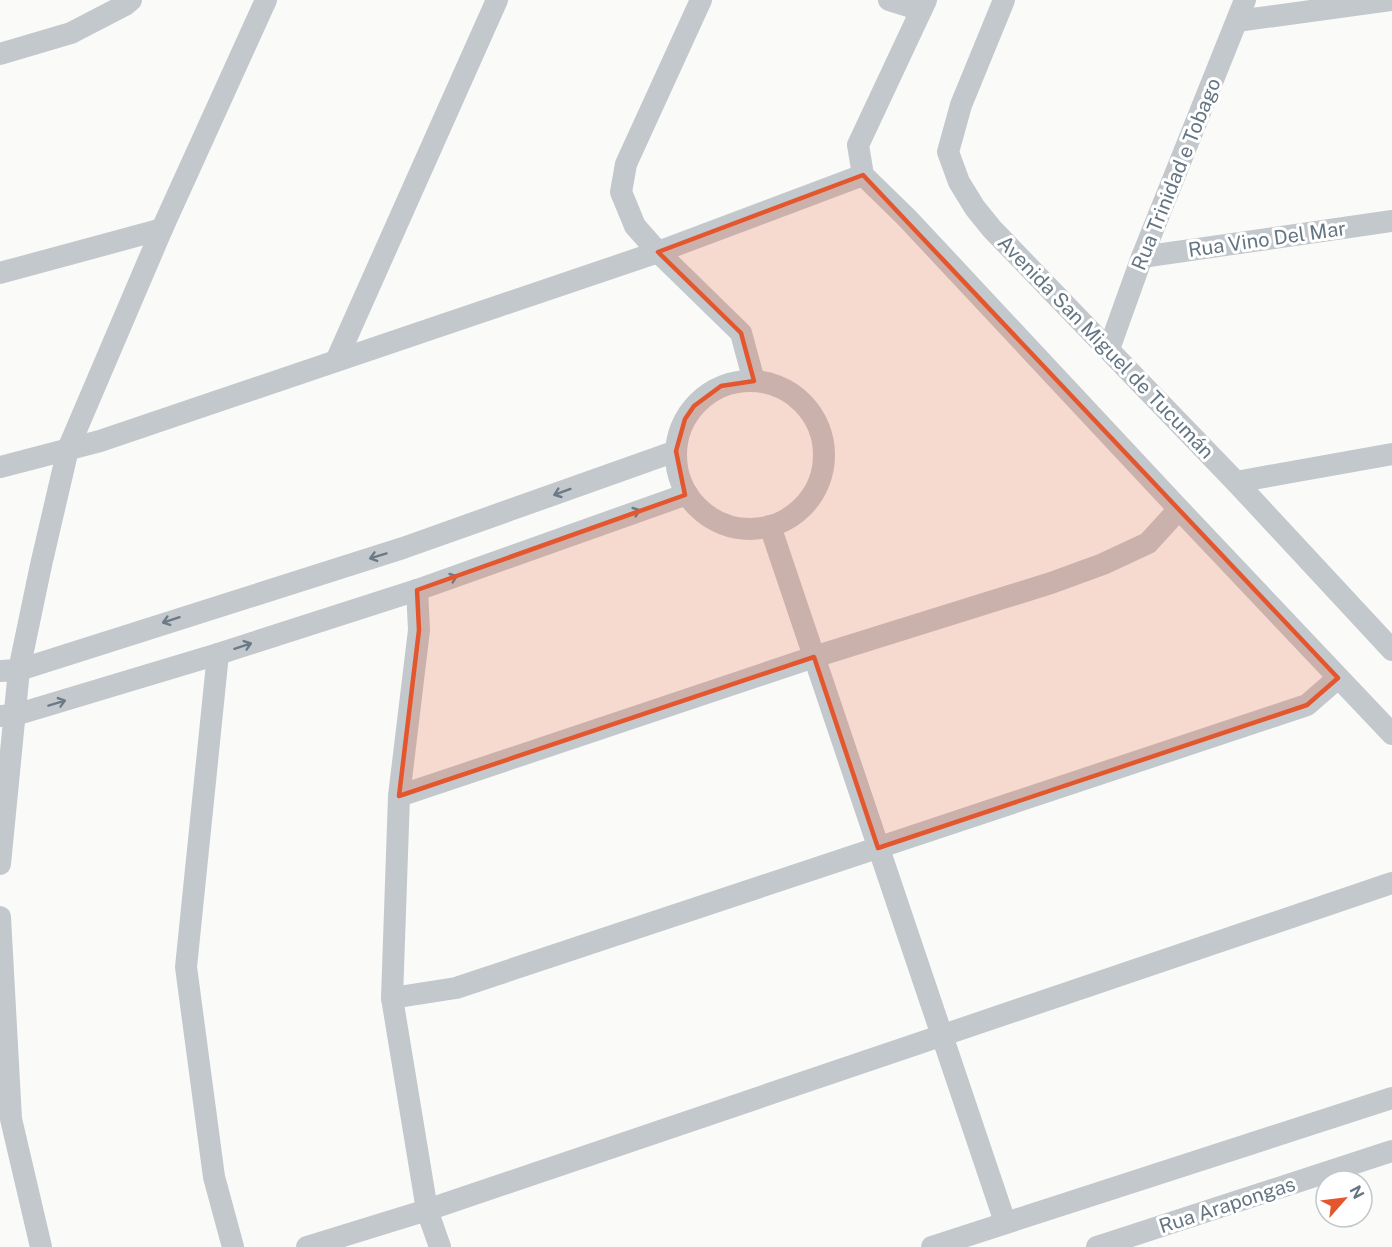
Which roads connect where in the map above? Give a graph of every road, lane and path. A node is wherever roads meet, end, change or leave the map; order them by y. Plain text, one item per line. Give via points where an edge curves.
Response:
1 (131, 0) edge
2 (265, 0) edge
3 (497, 0) edge
4 (701, 0) edge
5 (889, 0) edge
6 (1004, 0) edge
7 (1245, 0) edge
8 (1392, 0) edge
9 (923, 5) edge
10 (1237, 21) junction
11 (0, 54) edge
12 (863, 176) junction
13 (1392, 221) edge
14 (162, 229) junction
15 (658, 252) junction
16 (1142, 257) junction
17 (0, 273) edge
18 (1109, 349) junction
19 (336, 361) junction
20 (754, 381) junction
21 (68, 449) junction
22 (676, 451) junction
23 (1392, 454) edge
24 (0, 467) edge
25 (1236, 482) junction
26 (687, 494) junction
27 (1179, 509) junction
28 (770, 526) junction
29 (417, 590) junction
30 (1392, 650) edge
31 (218, 654) junction
32 (814, 657) junction
33 (10, 670) edge
34 (1338, 678) junction
35 (7, 716) edge
36 (1392, 734) edge
37 (399, 796) junction
38 (878, 848) junction
39 (0, 864) edge
40 (1392, 883) edge
41 (0, 917) edge
42 (392, 998) junction
43 (942, 1035) junction
44 (1392, 1098) edge
45 (1392, 1151) edge
46 (428, 1210) junction
47 (1005, 1222) junction
48 (41, 1247) edge
49 (233, 1247) edge
50 (307, 1247) edge
51 (440, 1247) edge
52 (932, 1247) edge
53 (1097, 1247) edge

1 - 11 street via 71,33
2 - 14 street
3 - 19 street
4 - 15 street via 626,164 621,192 635,226
5 - 9 street
6 - 18 street, Avenida San Miguel de Tucumán via 961,105 948,152 959,182 992,229
7 - 10 street, Rua Trinidad e Tobago
8 - 10 street
9 - 12 street via 858,145
10 - 16 street, Rua Trinidad e Tobago
12 - 15 street
12 - 27 street via 907,218
13 - 16 street, Rua Vino Del Mar
14 - 17 street
14 - 21 street
15 - 19 street
15 - 20 street via 741,333
16 - 18 street, Rua Trinidad e Tobago
18 - 25 street, Avenida San Miguel de Tucumán
19 - 21 street
20 - 22 street via 722,386 694,406 685,419
20 - 28 street via 786,390 799,400 810,412 823,443 824,459 815,491 793,515
21 - 24 street
21 - 33 street
22 - 26 street
22 -> 33 street via 404,548
23 - 25 street
25 - 30 street, Avenida San Miguel de Tucumán
26 - 28 street via 714,520 746,529
29 -> 26 street
27 - 32 street via 1148,543 1103,564
27 - 34 street
28 - 32 street
31 -> 29 street
29 - 37 street via 419,630
35 -> 31 street
31 - 49 street via 186,967 214,1177
32 - 37 street
32 - 38 street
33 - 35 street
34 - 36 street
34 - 38 street via 1307,705
35 - 39 street
37 - 42 street
38 - 42 street via 456,988
38 - 43 street
40 - 43 street
41 - 48 street via 11,1119
42 - 46 street
43 - 46 street
43 - 47 street
44 - 47 street
45 - 53 street, Rua Arapongas
46 - 50 street
46 - 51 street
47 - 52 street

